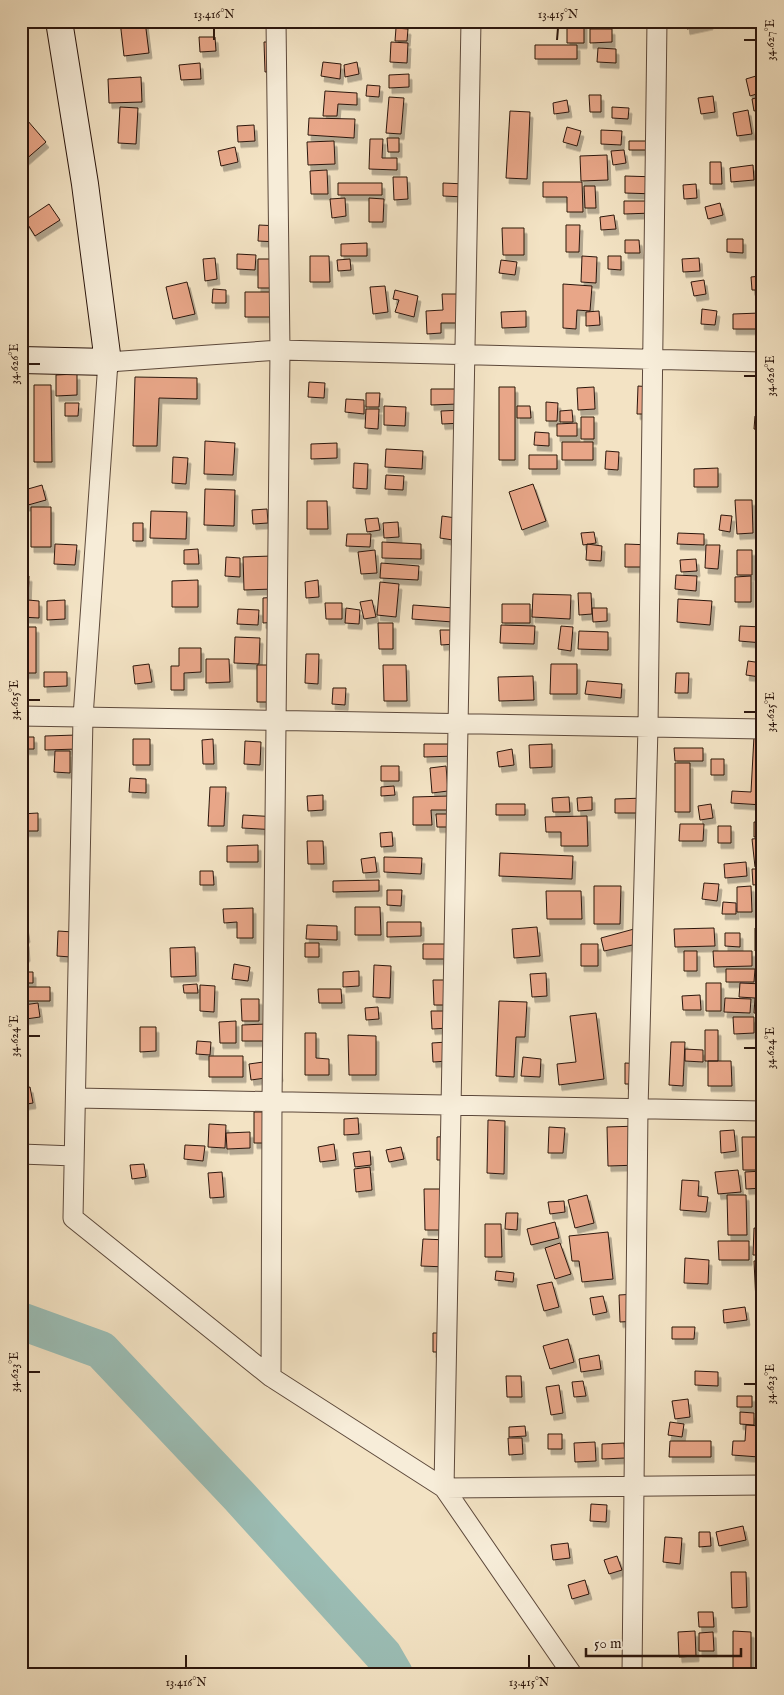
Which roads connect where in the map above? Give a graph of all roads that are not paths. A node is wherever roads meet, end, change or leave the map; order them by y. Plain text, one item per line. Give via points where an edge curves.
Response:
1 (59, 21) edge
2 (276, 21) edge
3 (470, 21) edge
4 (657, 21) edge
5 (280, 350) junction
6 (464, 354) junction
7 (651, 359) junction
8 (21, 360) edge
9 (108, 362) junction
10 (763, 362) edge
11 (21, 716) edge
12 (83, 717) junction
13 (277, 720) junction
14 (459, 723) junction
15 (648, 727) junction
16 (763, 729) edge
17 (76, 1098) junction
18 (272, 1102) junction
19 (451, 1105) junction
20 (638, 1109) junction
21 (763, 1111) edge
22 (21, 1154) edge
23 (74, 1156) junction
24 (271, 1378) junction
25 (763, 1485) edge
26 (636, 1486) junction
27 (444, 1488) junction
28 (572, 1674) edge
29 (632, 1674) edge

1 - 9 main road via 85,184
2 - 5 street
3 - 6 street
4 - 7 street
5 - 6 street
5 - 9 street
5 - 13 street
6 - 7 street
6 - 14 street
7 - 10 street
7 - 15 street
8 - 9 main road
9 - 12 street
11 - 12 street
12 - 13 street
12 - 17 street
13 - 14 street
13 - 18 street
14 - 15 street
14 - 19 street
15 - 16 street
15 - 20 street
17 - 18 street
17 - 23 street
18 - 19 street
18 - 24 street
19 - 20 street
19 - 27 street
20 - 21 street
20 - 26 street
22 - 23 street
23 - 24 street via 73,1218
24 - 27 street
25 - 26 street
26 - 27 street
26 - 29 street
27 - 28 street

